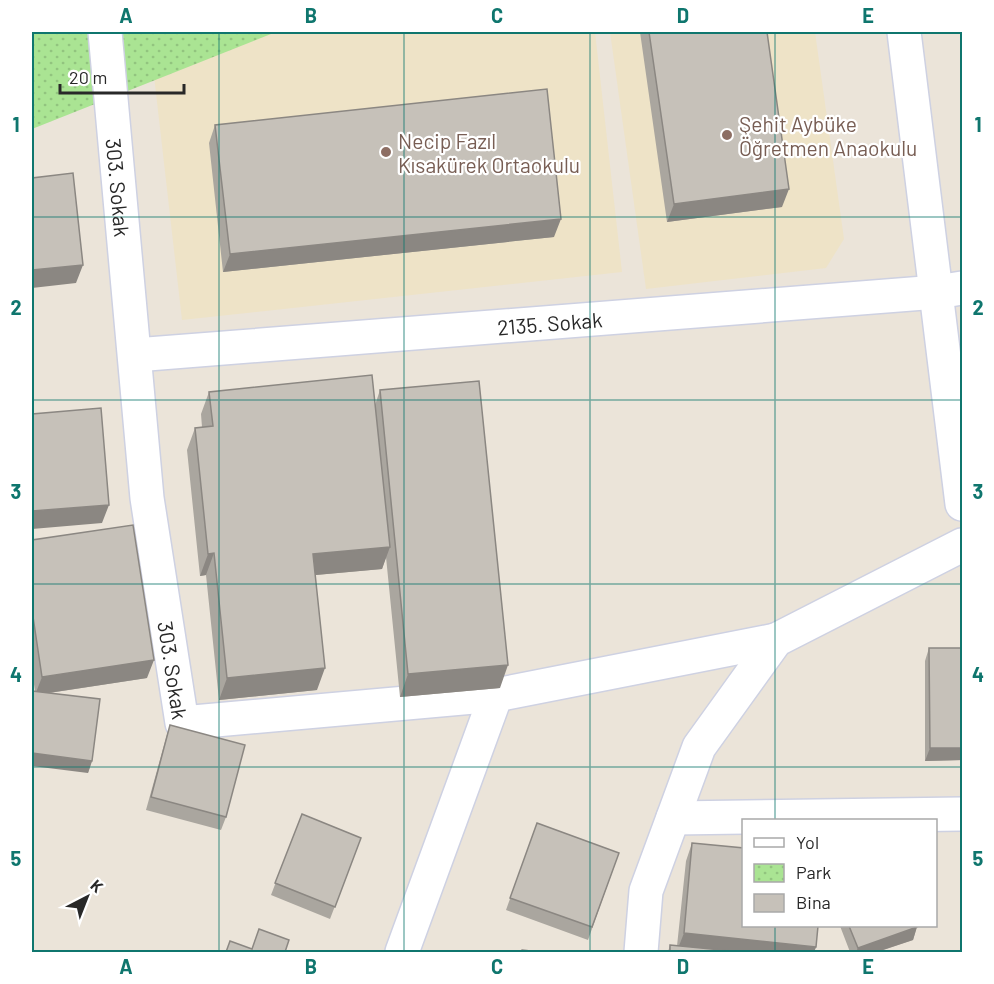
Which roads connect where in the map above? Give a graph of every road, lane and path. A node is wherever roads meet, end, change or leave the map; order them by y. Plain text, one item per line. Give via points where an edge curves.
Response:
1 (105, 32) edge
2 (904, 32) edge
3 (950, 290) edge
4 (135, 355) junction
5 (963, 504) edge
6 (963, 545) edge
7 (776, 640) junction
8 (496, 695) junction
9 (963, 814) edge
10 (673, 818) junction
11 (402, 952) edge
12 (641, 952) edge

1 - 4 street, 303. Sokak
2 - 3 street
3 - 4 street, 2135. Sokak
3 - 5 street
4 - 8 street, 303. Sokak via 147,498 182,723
6 - 7 street
7 - 8 street
7 - 10 street via 699,747
8 - 11 street
9 - 10 street
10 - 12 street via 646,891

